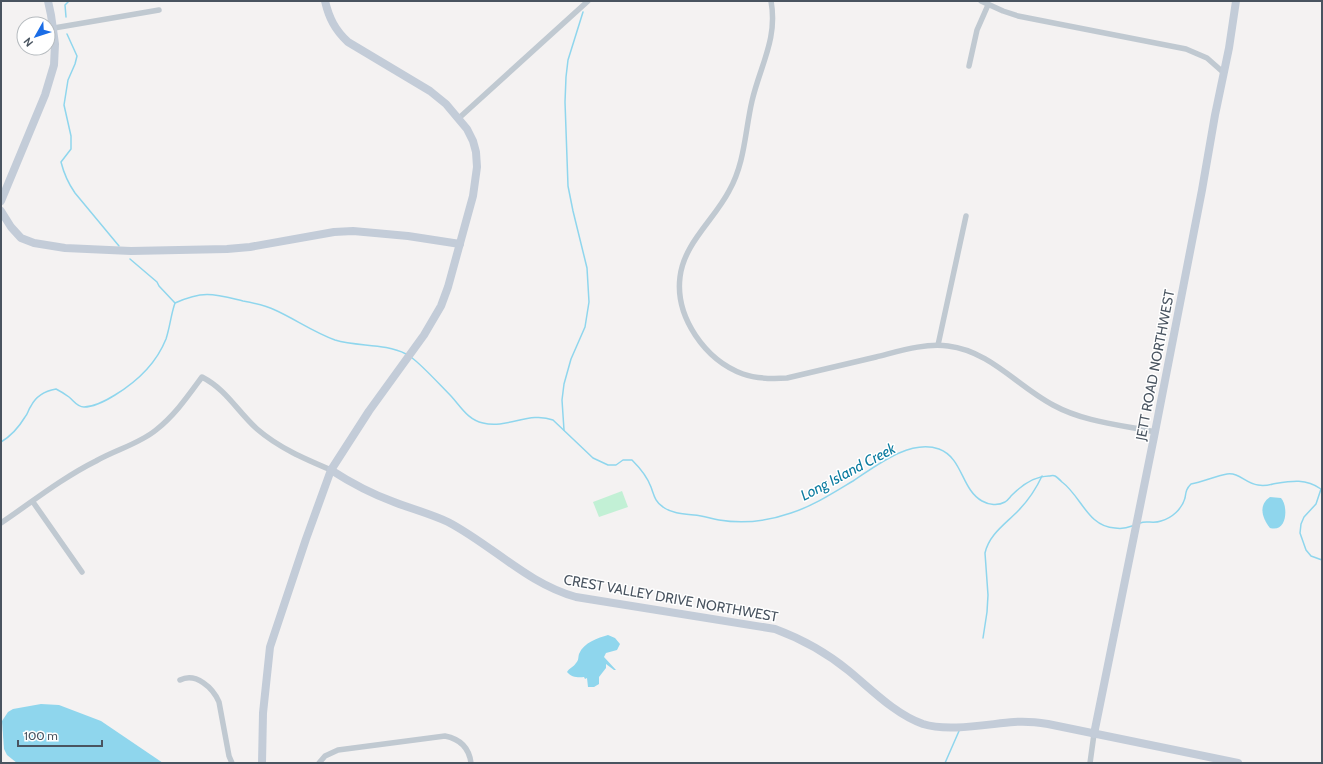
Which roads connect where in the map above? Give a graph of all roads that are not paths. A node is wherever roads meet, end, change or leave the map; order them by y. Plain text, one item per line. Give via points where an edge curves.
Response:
1 (48, 1) edge
2 (325, 1) edge
3 (588, 1) edge
4 (771, 1) edge
5 (981, 1) edge
6 (1236, 1) edge
7 (988, 5) junction
8 (159, 10) dead end
9 (51, 16) edge
10 (56, 28) edge
11 (55, 56) edge
12 (969, 66) dead end
13 (1224, 73) junction
14 (459, 118) junction
15 (1, 201) edge
16 (1, 210) edge
17 (966, 216) dead end
18 (460, 244) junction
19 (938, 345) junction
20 (1155, 432) junction
21 (332, 470) junction
22 (32, 502) junction
23 (1, 523) edge
24 (82, 572) dead end
25 (180, 680) dead end
26 (1094, 734) junction
27 (232, 763) edge
28 (262, 763) edge
29 (319, 763) edge
30 (471, 763) edge
31 (1090, 763) edge
32 (1238, 763) edge

1 - 9 street
2 - 14 street via 332,24 348,42 430,91
3 - 14 street
4 - 19 street via 772,34 752,99 740,165 723,202 694,242 683,263 679,292 687,322 702,344 722,362 742,374 764,379 788,378 914,348
5 - 7 street
6 - 13 street, JETT ROAD NORTHWEST
7 - 12 street via 977,30
7 - 13 street via 1018,16 1186,48 1207,58
8 - 10 street
11 - 15 street via 51,77
13 - 20 street, JETT ROAD NORTHWEST
14 - 18 street via 473,141 477,166 473,196
16 - 18 street via 10,228 22,238 34,243 65,248 131,251 226,249 353,231
17 - 19 street
18 - 21 street via 448,287 433,321 369,411
19 - 20 street via 960,348 981,356 1040,398 1069,413
20 - 26 street, JETT ROAD NORTHWEST
21 - 22 street, CREST VALLEY DRIVE NORTHWEST via 268,438 248,421 221,389 202,377 178,410 156,431 96,461
21 - 26 street, CREST VALLEY DRIVE NORTHWEST via 375,494 449,523 532,578 562,593 775,629 792,636 834,660 894,709 923,724 960,727 1032,722
21 - 28 street via 270,647 263,713
22 - 23 street
22 - 24 street
25 - 27 street via 197,680 205,684 216,696
26 - 31 street
26 - 32 street, CREST VALLEY DRIVE NORTHWEST
29 - 30 street via 325,756 338,750 445,736 461,742 470,756

